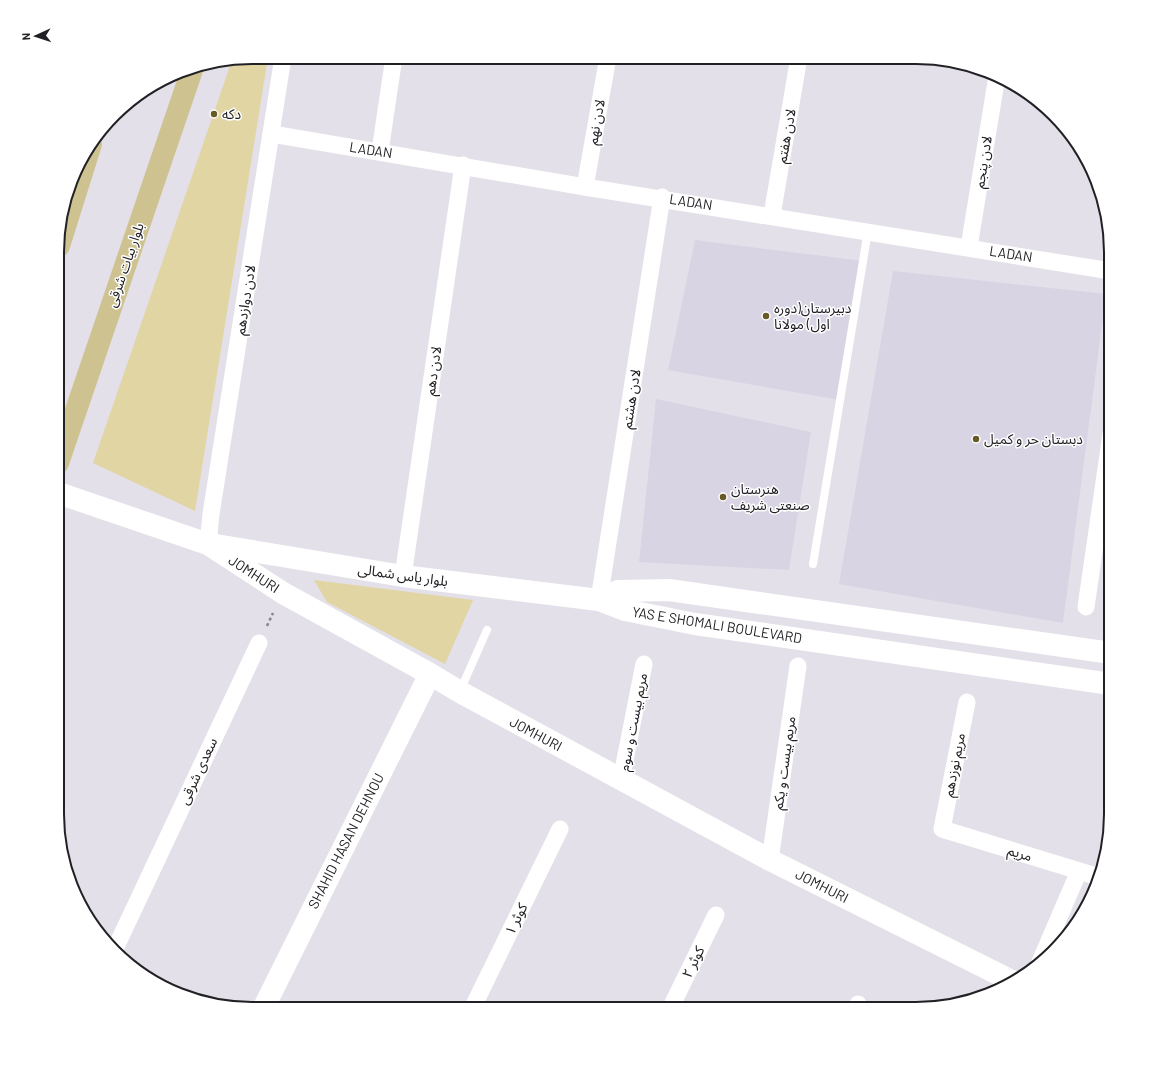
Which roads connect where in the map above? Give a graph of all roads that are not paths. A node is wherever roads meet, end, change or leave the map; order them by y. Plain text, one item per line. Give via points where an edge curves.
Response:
1 (282, 64) edge
2 (393, 64) edge
3 (607, 64) edge
4 (798, 64) edge
5 (191, 74) edge
6 (996, 82) edge
7 (272, 134) junction
8 (380, 151) junction
9 (463, 165) junction
10 (83, 168) edge
11 (585, 187) junction
12 (662, 198) junction
13 (772, 215) junction
14 (67, 220) edge
15 (868, 231) junction
16 (969, 248) junction
17 (1104, 270) edge
18 (64, 445) edge
19 (1104, 482) edge
20 (64, 495) edge
21 (208, 544) junction
22 (813, 564) dead end
23 (403, 576) junction
24 (599, 600) junction
25 (1086, 607) dead end
26 (487, 630) dead end
27 (259, 643) road end
28 (1104, 652) edge
29 (644, 664) dead end
30 (798, 666) dead end
31 (430, 674) junction
32 (1104, 683) edge
33 (460, 692) junction
34 (967, 702) dead end
35 (622, 780) junction
36 (560, 829) dead end
37 (942, 829) joint
38 (770, 860) junction
39 (1079, 871) junction
40 (1094, 875) edge
41 (716, 915) dead end
42 (117, 945) edge
43 (1045, 951) edge
44 (1007, 979) edge
45 (266, 1002) edge
46 (475, 1002) edge
47 (673, 1002) edge

1 - 7 street, لادن دوازدهم
2 - 8 street
3 - 11 street, لادن نهم
4 - 13 street, لادن هفتم
5 - 18 main road, بلوار بیات شرقی
6 - 16 street, لادن پنجم
7 - 8 street, LADAN
7 - 21 street, لادن دوازدهم
8 - 9 street, LADAN
9 - 11 street, LADAN
9 - 23 street, لادن دهم
10 - 14 main road
11 - 12 street, LADAN
12 - 13 street, LADAN
12 - 24 street, لادن هشتم
13 - 15 street, LADAN
15 - 16 street, LADAN
15 - 22 lane
16 - 17 street, LADAN
19 - 25 street
20 - 21 street, JOMHURI
21 - 23 street, بلوار یاس شمالی
21 - 31 street, JOMHURI via 283,593
23 - 24 street, بلوار یاس شمالی
24 - 28 street, YAS E SHOMALI BOULEVARD via 618,591 669,590
24 - 32 street, YAS E SHOMALI BOULEVARD via 632,612 695,624
26 - 33 lane
27 - 42 street, سعدی شرقی
29 - 35 street, مریم بیست و سوم
30 - 38 street, مریم بیست و یکم
31 - 33 street, JOMHURI
31 - 45 street, SHAHID HASAN DEHNOU
33 - 35 street, JOMHURI
34 - 37 street, مریم نوزدهم
35 - 38 street, JOMHURI
36 - 46 street, کوثر ۱
37 - 39 street, مریم
38 - 44 street, JOMHURI
39 - 40 street, مریم
39 - 43 street
41 - 47 street, کوثر ۲

